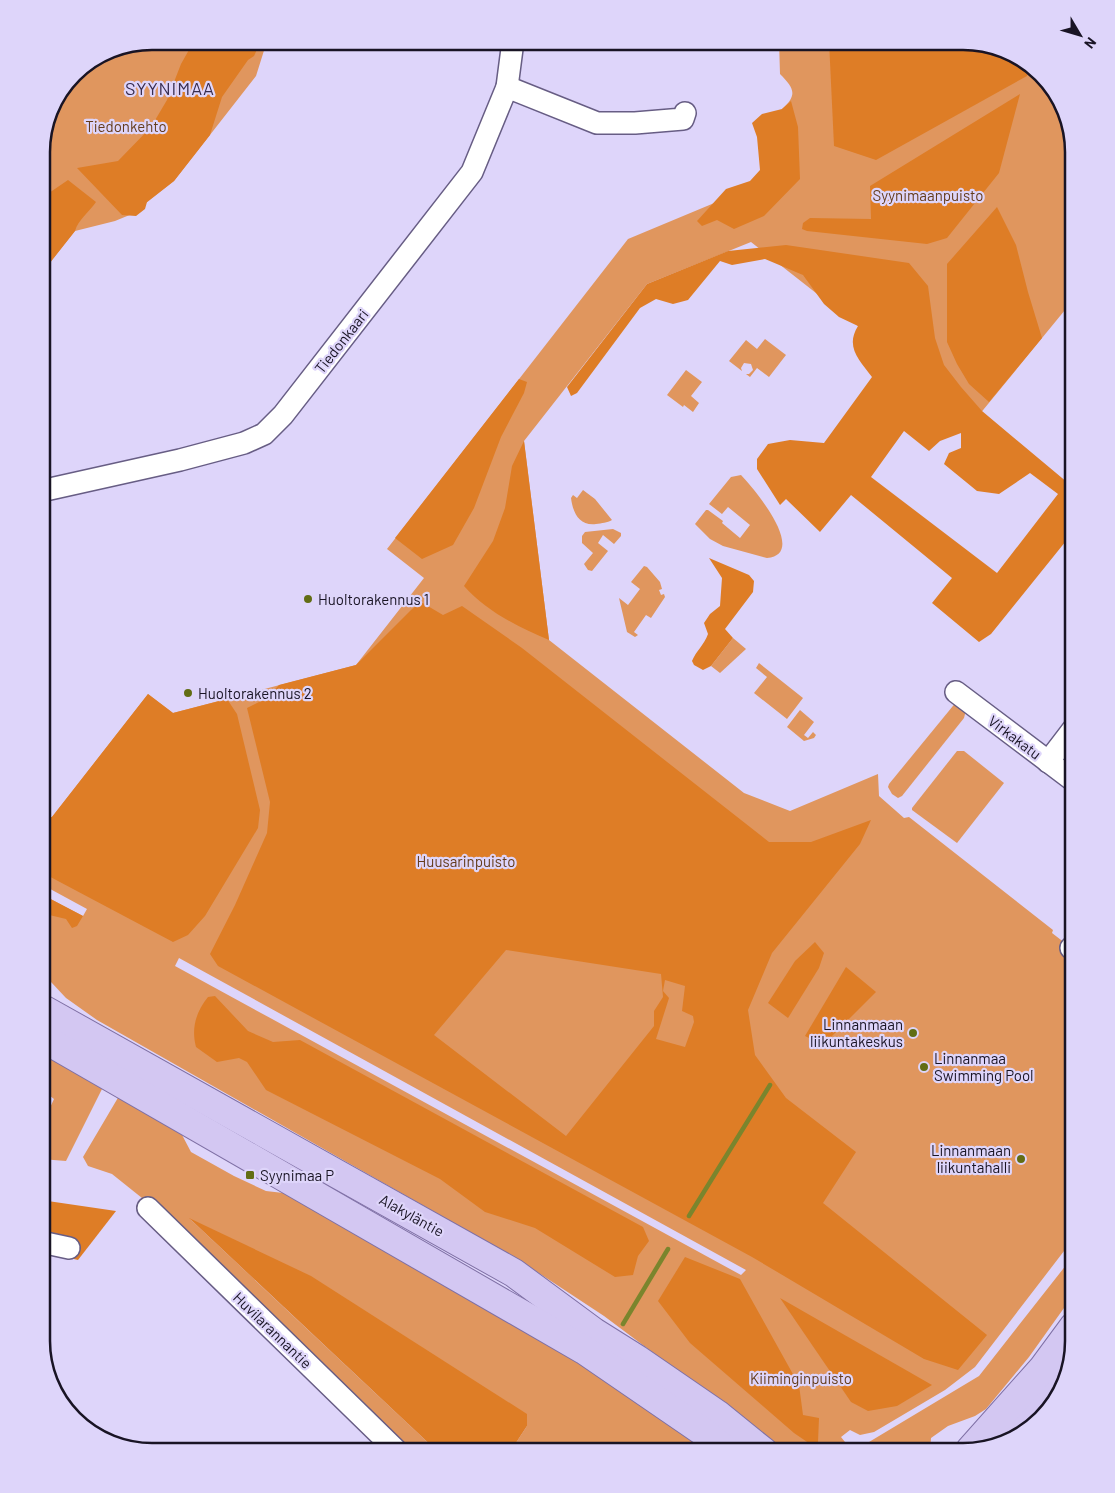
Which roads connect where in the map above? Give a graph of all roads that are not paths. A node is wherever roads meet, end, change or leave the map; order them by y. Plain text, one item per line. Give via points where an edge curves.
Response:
1 (511, 50) edge
2 (507, 87) junction
3 (685, 113) dead end
4 (50, 489) edge
5 (956, 692) dead end
6 (1065, 740) edge
7 (1048, 762) junction
8 (1065, 774) edge
9 (50, 1013) edge
10 (50, 1042) edge
11 (148, 1208) dead end
12 (50, 1244) edge
13 (69, 1248) dead end
14 (1065, 1338) edge
15 (1057, 1381) edge
16 (1020, 1426) edge
17 (977, 1442) edge
18 (389, 1443) edge
19 (717, 1443) edge
20 (753, 1443) edge

1 - 2 street, Tiedonkaari
2 - 3 street via 597,123 683,119
2 - 4 street, Tiedonkaari via 472,172 295,399 264,434 244,443 180,460
5 - 7 street, Virkakatu
6 - 7 street
7 - 8 street, Virkakatu
9 - 20 main road, Alakyläntie via 514,1272
10 - 19 main road, Alakyläntie via 584,1350
11 - 18 street, Huvilarannantie
12 - 13 street
14 - 17 main road
15 - 16 main road

